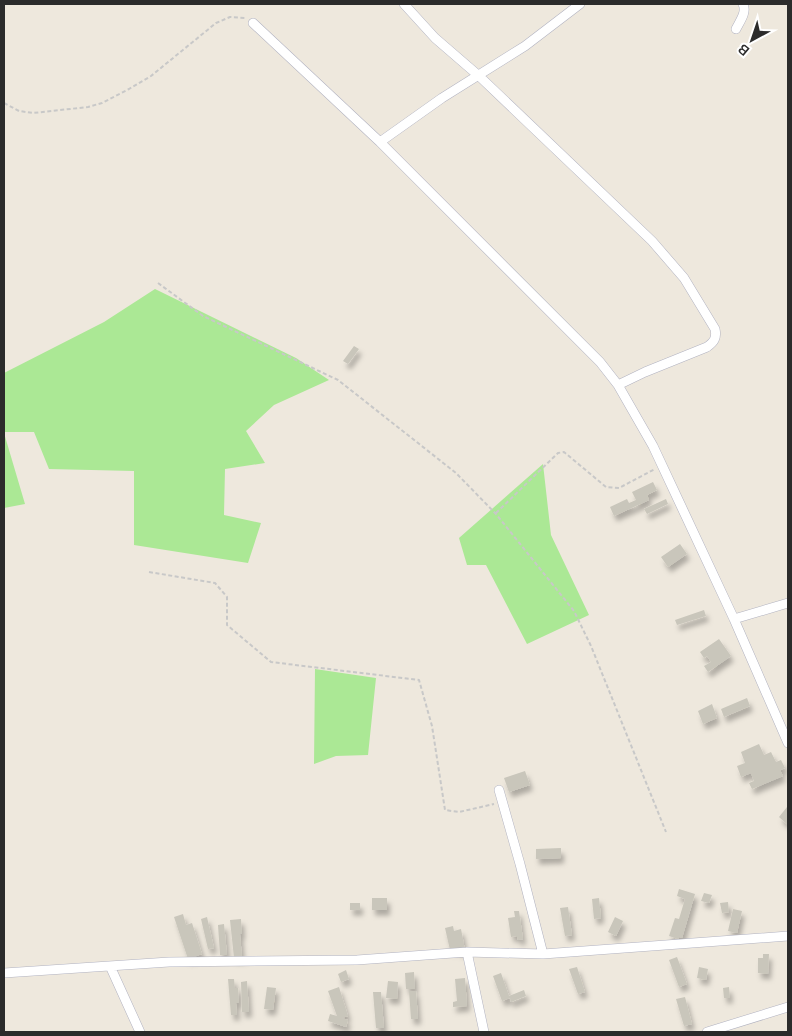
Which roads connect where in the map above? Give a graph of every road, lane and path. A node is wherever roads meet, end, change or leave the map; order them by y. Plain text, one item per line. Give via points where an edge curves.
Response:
1 (404, 4) edge
2 (580, 4) edge
3 (744, 4) edge
4 (253, 23) joint
5 (736, 28) dead end
6 (479, 76) junction
7 (4, 102) edge
8 (380, 142) junction
9 (158, 283) dead end
10 (618, 385) junction
11 (662, 466) junction
12 (496, 514) junction
13 (149, 572) dead end
14 (788, 602) edge
15 (734, 619) junction
16 (788, 743) edge
17 (499, 790) dead end
18 (502, 801) junction
19 (666, 832) dead end
20 (788, 936) edge
21 (467, 952) junction
22 (542, 954) junction
23 (110, 966) junction
24 (4, 973) edge
25 (788, 1007) edge
26 (140, 1032) edge
27 (484, 1032) edge
28 (707, 1032) edge

1 - 6 street via 435,38
2 - 6 street
3 - 5 street via 744,13
4 - 7 path via 245,18 230,17 216,23 151,76 102,103 32,113 19,111
4 - 8 street
6 - 8 street
6 - 10 street via 652,241 684,278 715,330 714,341 707,348
8 - 10 street via 593,355
9 - 12 path via 203,316 338,380 456,473
10 - 11 street
11 - 12 path via 619,488 606,487 564,452 558,454
11 - 15 street
12 - 19 path via 574,611
13 - 18 path via 215,583 227,597 227,625 271,662 419,680 432,726 445,810 459,812
14 - 15 street
15 - 16 street
17 - 18 street
18 - 22 street
20 - 22 street
21 - 22 street
21 - 23 street via 357,960 168,962
21 - 27 street
23 - 24 street
23 - 26 street
25 - 28 street

